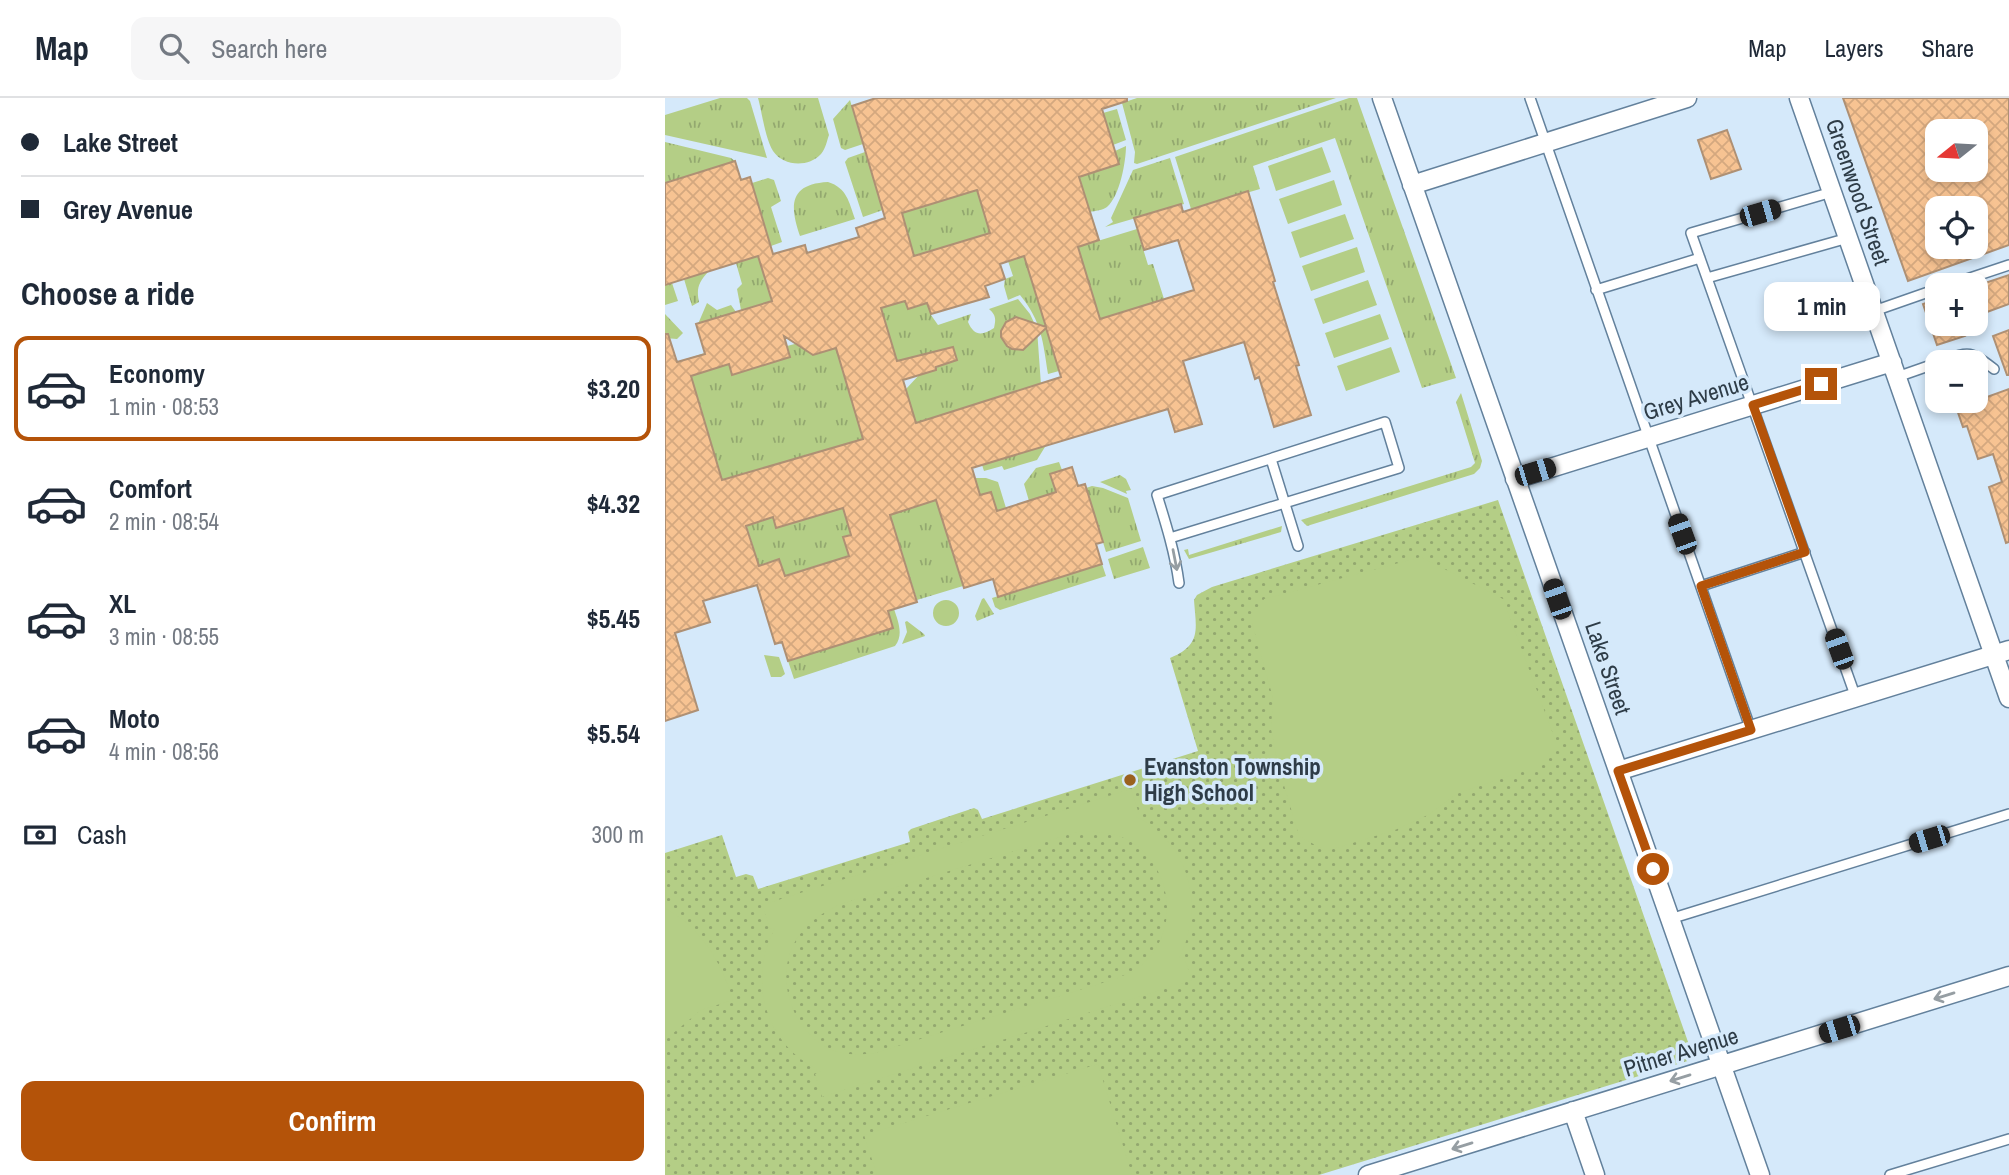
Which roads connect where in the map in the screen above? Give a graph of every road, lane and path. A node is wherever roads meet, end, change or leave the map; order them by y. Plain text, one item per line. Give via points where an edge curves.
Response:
1 (1382, 98) edge
2 (1529, 98) edge
3 (1687, 98) edge
4 (1799, 98) edge
5 (1545, 143) junction
6 (1412, 185) junction
7 (1832, 192) junction
8 (1848, 238) junction
9 (1699, 258) junction
10 (2009, 265) edge
11 (1985, 273) edge
12 (1707, 278) junction
13 (1596, 290) junction
14 (1925, 293) edge
15 (1874, 311) junction
16 (1988, 364) edge
17 (1925, 365) edge
18 (1994, 369) dead end
19 (1894, 370) junction
20 (1753, 405) junction
21 (1648, 438) junction
22 (1271, 459) junction
23 (1515, 479) junction
24 (1285, 503) junction
25 (1170, 538) junction
26 (1298, 546) dead end
27 (1805, 552) junction
28 (1179, 583) dead end
29 (1701, 586) junction
30 (2001, 653) edge
31 (1856, 698) junction
32 (2009, 698) edge
33 (1751, 730) junction
34 (1618, 771) junction
35 (2009, 814) edge
36 (1670, 919) junction
37 (2009, 976) edge
38 (1721, 1065) junction
39 (1573, 1111) junction
40 (2009, 1139) edge
41 (1368, 1175) edge
42 (1595, 1175) edge
43 (1760, 1175) edge
44 (1890, 1175) edge

1 - 6 street, Lake Street
2 - 5 lane
3 - 5 street
4 - 7 street, Greenwood Street
5 - 6 street
5 - 13 lane
6 - 23 street, Lake Street
7 - 8 street, Greenwood Street
7 - 9 lane via 1691,233
8 - 12 lane
8 - 15 street, Greenwood Street
9 - 12 lane
9 - 13 lane
10 - 11 lane
12 - 20 lane
13 - 21 lane
14 - 15 lane
15 - 19 street, Greenwood Street
16 - 18 lane
17 - 19 lane
19 - 20 street, Grey Avenue
19 - 30 street, Greenwood Street
20 - 21 street, Grey Avenue
20 - 27 lane
21 - 23 street, Grey Avenue
21 - 29 lane
22 - 24 lane
22 - 24 lane via 1385,422 1399,468
22 - 25 lane via 1157,495
23 - 34 street, Lake Street
24 - 25 lane
24 - 26 lane
25 -> 28 lane
27 - 29 lane
27 - 31 lane
29 - 33 lane
30 - 31 street
30 - 32 street, Greenwood Street
31 - 33 street
33 - 34 street
34 - 36 street, Lake Street
35 - 36 lane
36 - 38 street, Lake Street
37 -> 38 street, Pitner Avenue
38 -> 39 street, Pitner Avenue
38 - 43 street, Lake Street
39 -> 41 street, Pitner Avenue
39 - 42 street
40 - 44 lane

